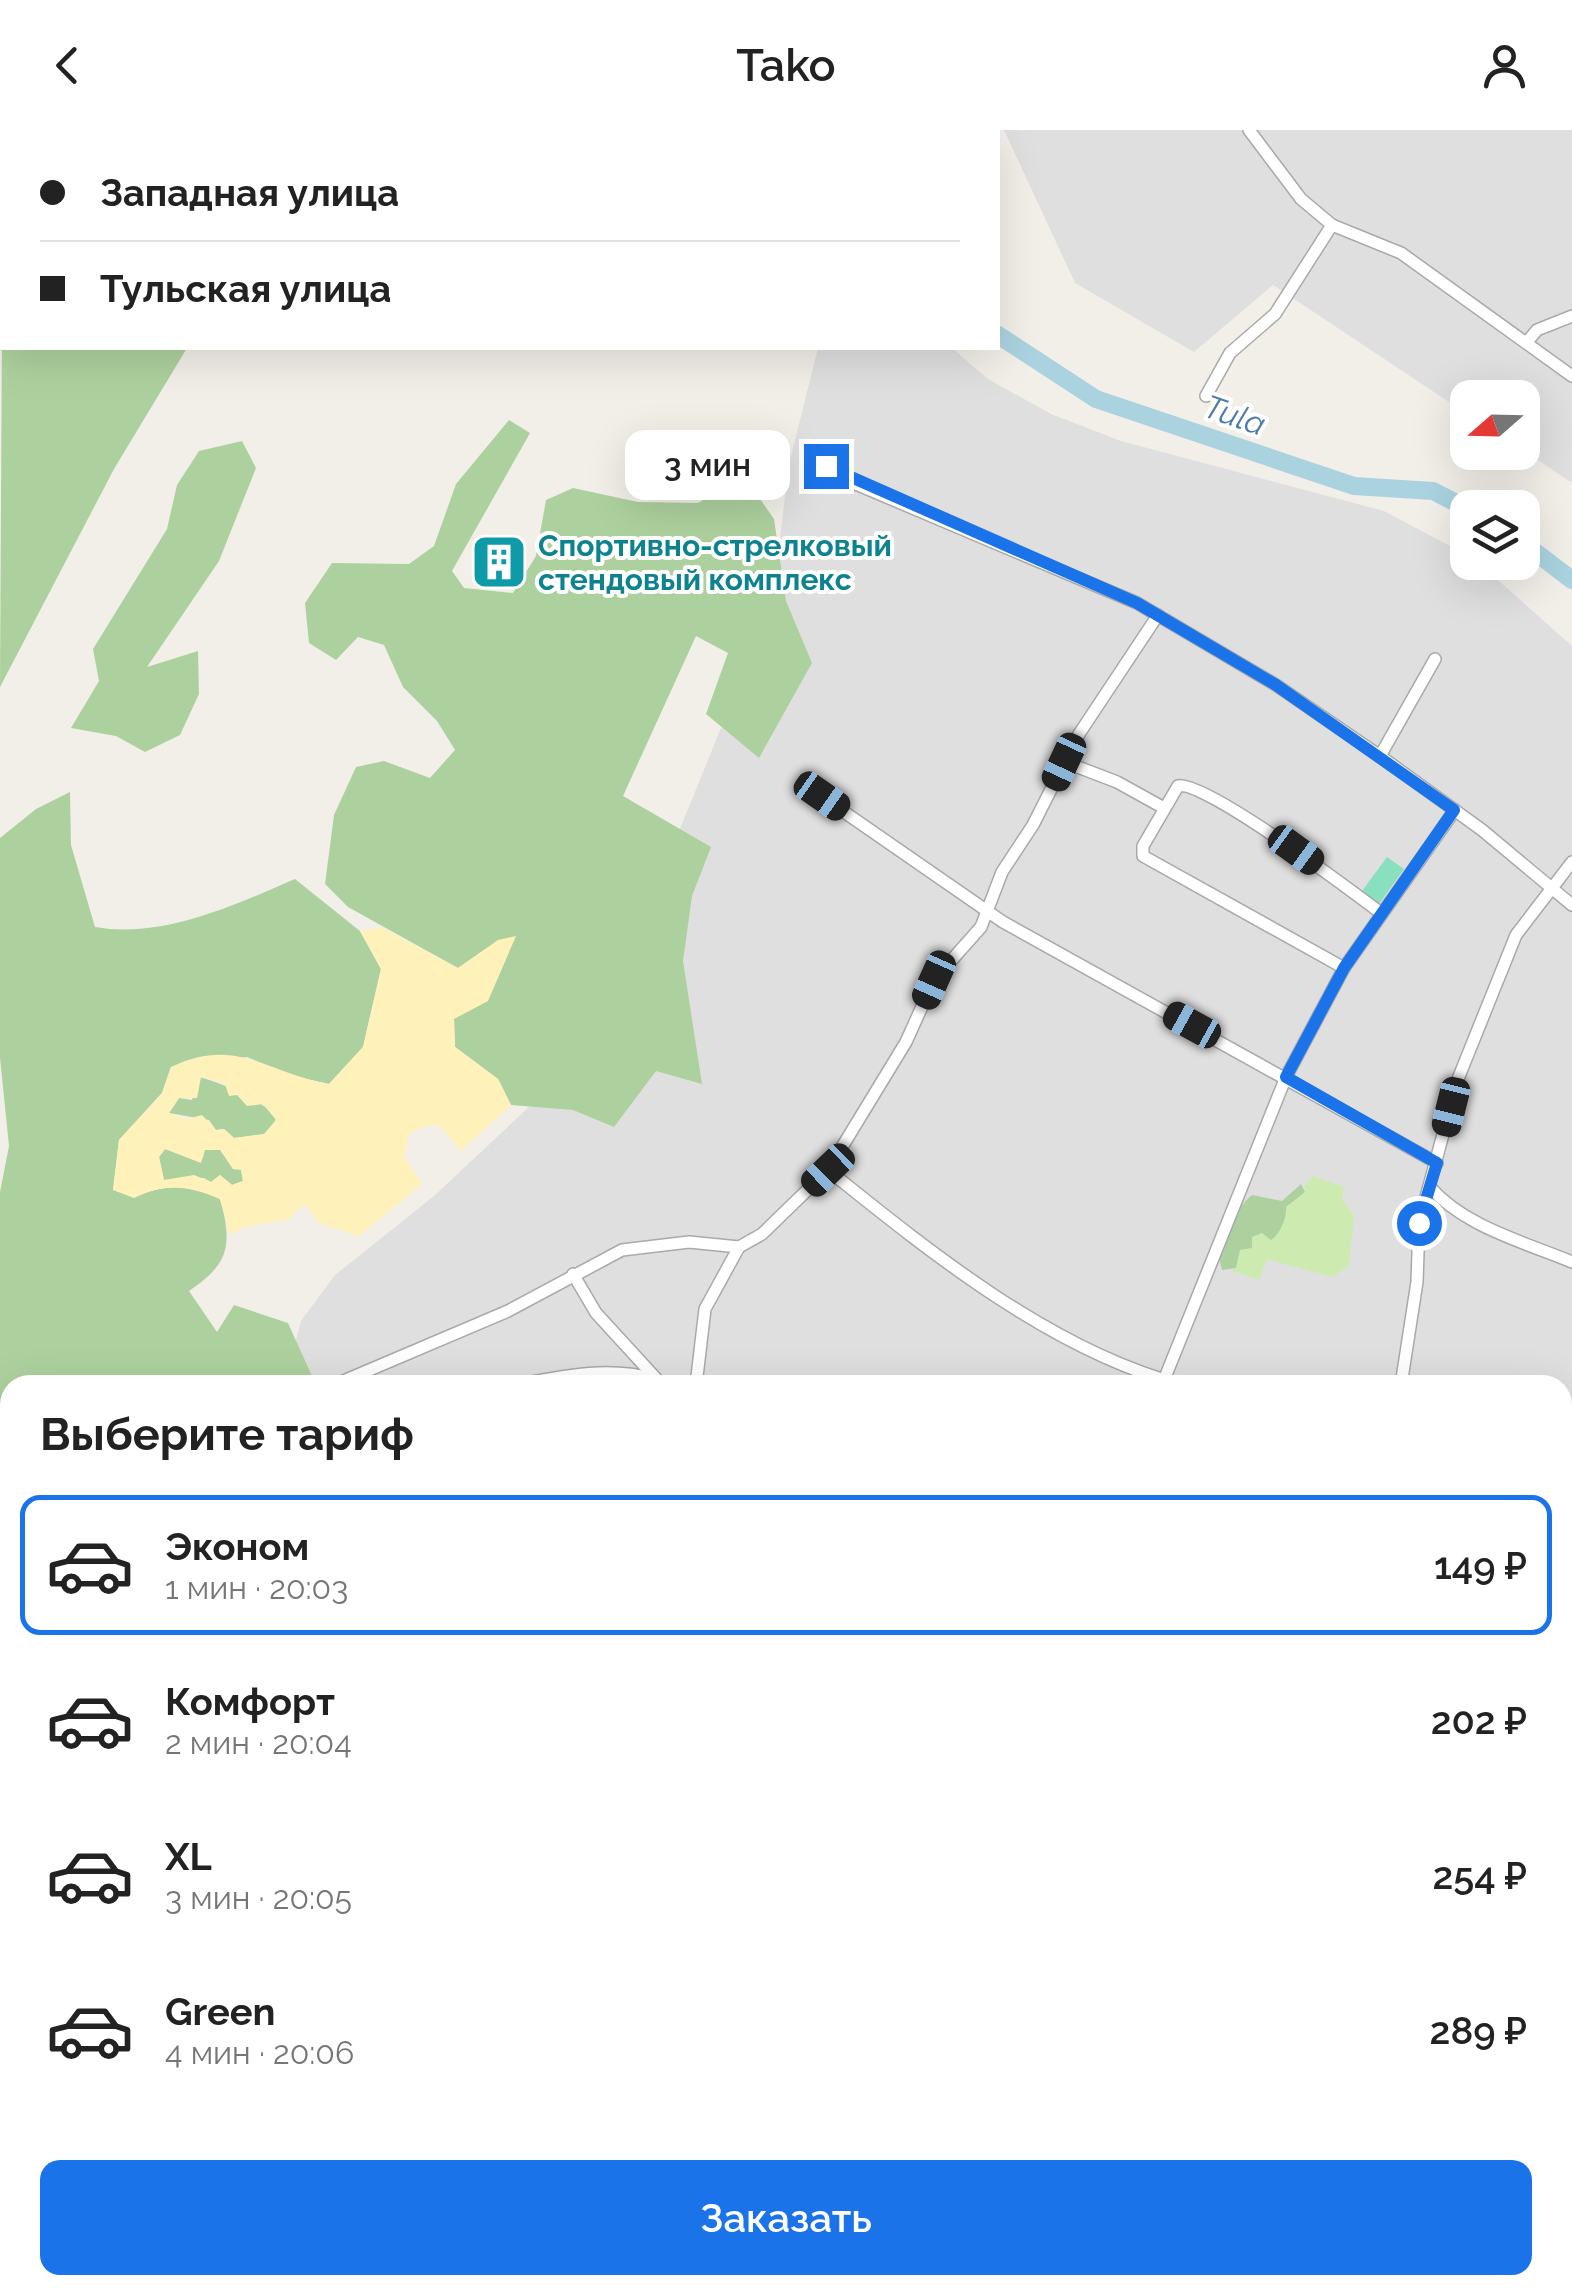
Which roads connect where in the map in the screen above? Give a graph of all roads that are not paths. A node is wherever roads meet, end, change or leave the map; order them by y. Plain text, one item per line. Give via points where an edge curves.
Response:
1 (1249, 130) edge
2 (1332, 225) junction
3 (1572, 316) edge
4 (1527, 342) junction
5 (1572, 376) edge
6 (1206, 396) dead end
7 (826, 466) dead end
8 (1158, 615) junction
9 (1435, 659) dead end
10 (1380, 756) junction
11 (1064, 762) junction
12 (822, 796) dead end
13 (1164, 808) junction
14 (1454, 810) junction
15 (1572, 862) edge
16 (1553, 888) junction
17 (1572, 905) edge
18 (988, 908) junction
19 (1382, 912) junction
20 (1344, 968) junction
21 (1286, 1077) junction
22 (1437, 1163) junction
23 (828, 1170) junction
24 (1430, 1188) junction
25 (740, 1247) junction
26 (1572, 1262) edge
27 (572, 1274) junction
28 (358, 1375) edge
29 (574, 1375) edge
30 (638, 1375) edge
31 (652, 1375) edge
32 (697, 1375) edge
33 (1146, 1375) edge
34 (1166, 1375) edge
35 (1403, 1375) edge

1 - 2 street via 1300,199
2 - 4 street via 1400,253
2 - 6 street via 1275,314 1230,353
3 - 4 street via 1537,330
4 - 5 street
7 - 8 street
8 - 10 street
8 - 11 street
9 - 10 street
10 - 14 street
11 - 13 street
11 - 18 street
12 - 18 street
13 - 19 street via 1178,786 1195,787
13 - 20 street via 1143,856
14 - 16 street
14 - 19 street
15 - 16 street
16 - 17 street
16 - 22 street via 1500,965 1458,1080
18 - 21 street
18 - 23 street via 934,980 906,1042
19 - 20 street
20 - 21 street
21 - 22 street
21 - 34 street
22 - 24 street
23 - 25 street
23 - 33 street via 983,1289
24 - 26 street via 1478,1222
24 - 35 street via 1419,1223
25 - 27 street via 690,1242 622,1250
25 - 32 street via 705,1309
27 - 28 street via 508,1311
27 - 31 street via 596,1313
29 - 30 street

